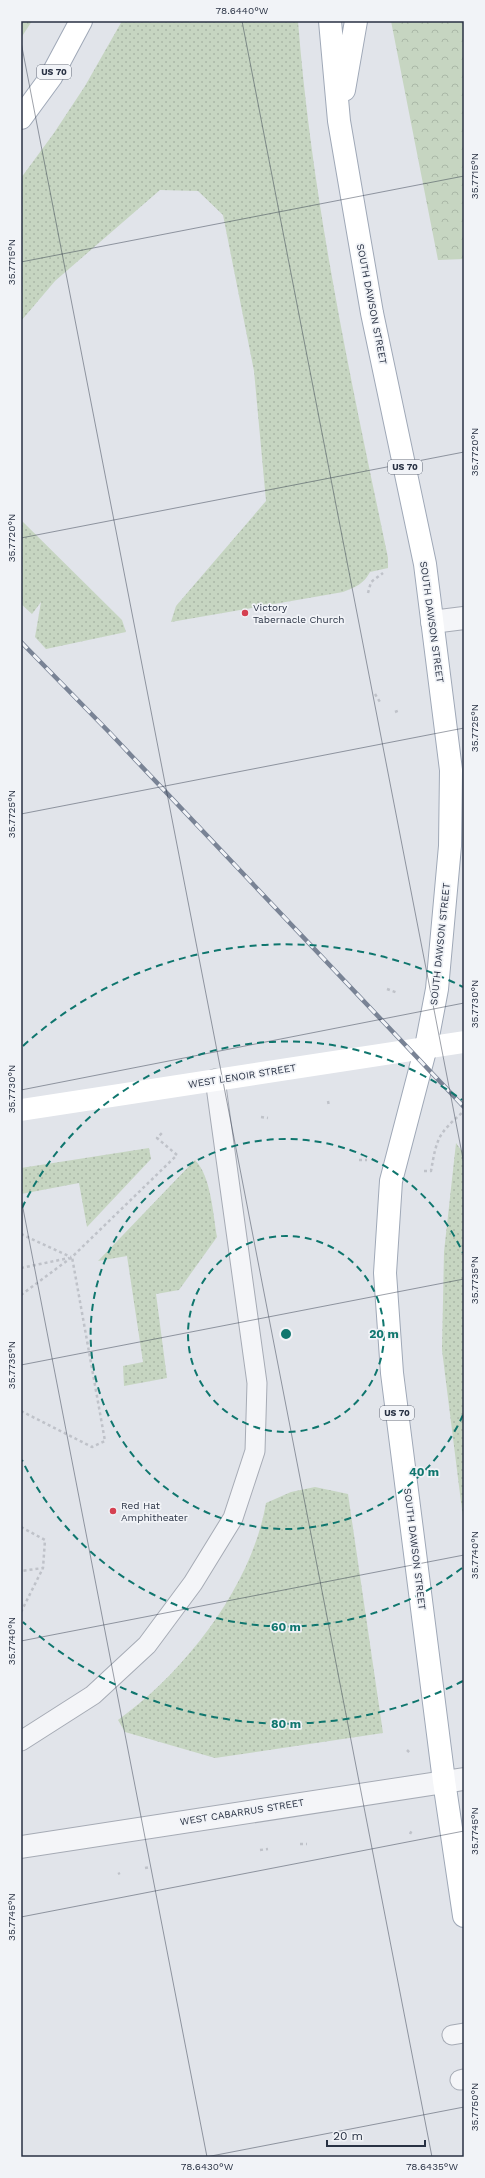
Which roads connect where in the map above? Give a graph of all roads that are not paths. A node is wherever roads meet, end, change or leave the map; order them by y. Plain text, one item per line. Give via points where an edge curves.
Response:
1 (81, 21) edge
2 (330, 21) edge
3 (356, 21) edge
4 (21, 118) edge
5 (338, 121) junction
6 (464, 618) edge
7 (432, 622) junction
8 (464, 1042) edge
9 (426, 1047) junction
10 (215, 1079) junction
11 (21, 1110) edge
12 (21, 1741) edge
13 (454, 1780) edge
14 (21, 1847) edge
15 (464, 1916) edge

1 - 4 main road, US 70 via 51,77
2 - 5 main road, SOUTH DAWSON STREET / US 70
3 - 5 main road
5 - 7 main road, SOUTH DAWSON STREET / US 70 via 372,313 421,538
6 - 7 street
7 - 9 main road, SOUTH DAWSON STREET / US 70 via 451,770 450,846 437,989
8 - 9 main road, WEST LENOIR STREET
9 - 10 main road, WEST LENOIR STREET
9 - 13 main road, SOUTH DAWSON STREET / US 70 via 391,1181 385,1273 391,1360
10 - 11 main road, WEST LENOIR STREET
10 - 12 lane via 257,1383 255,1451 233,1518 193,1582 147,1646 93,1695
13 - 14 street, WEST CABARRUS STREET
13 - 15 main road, SOUTH DAWSON STREET / US 70

